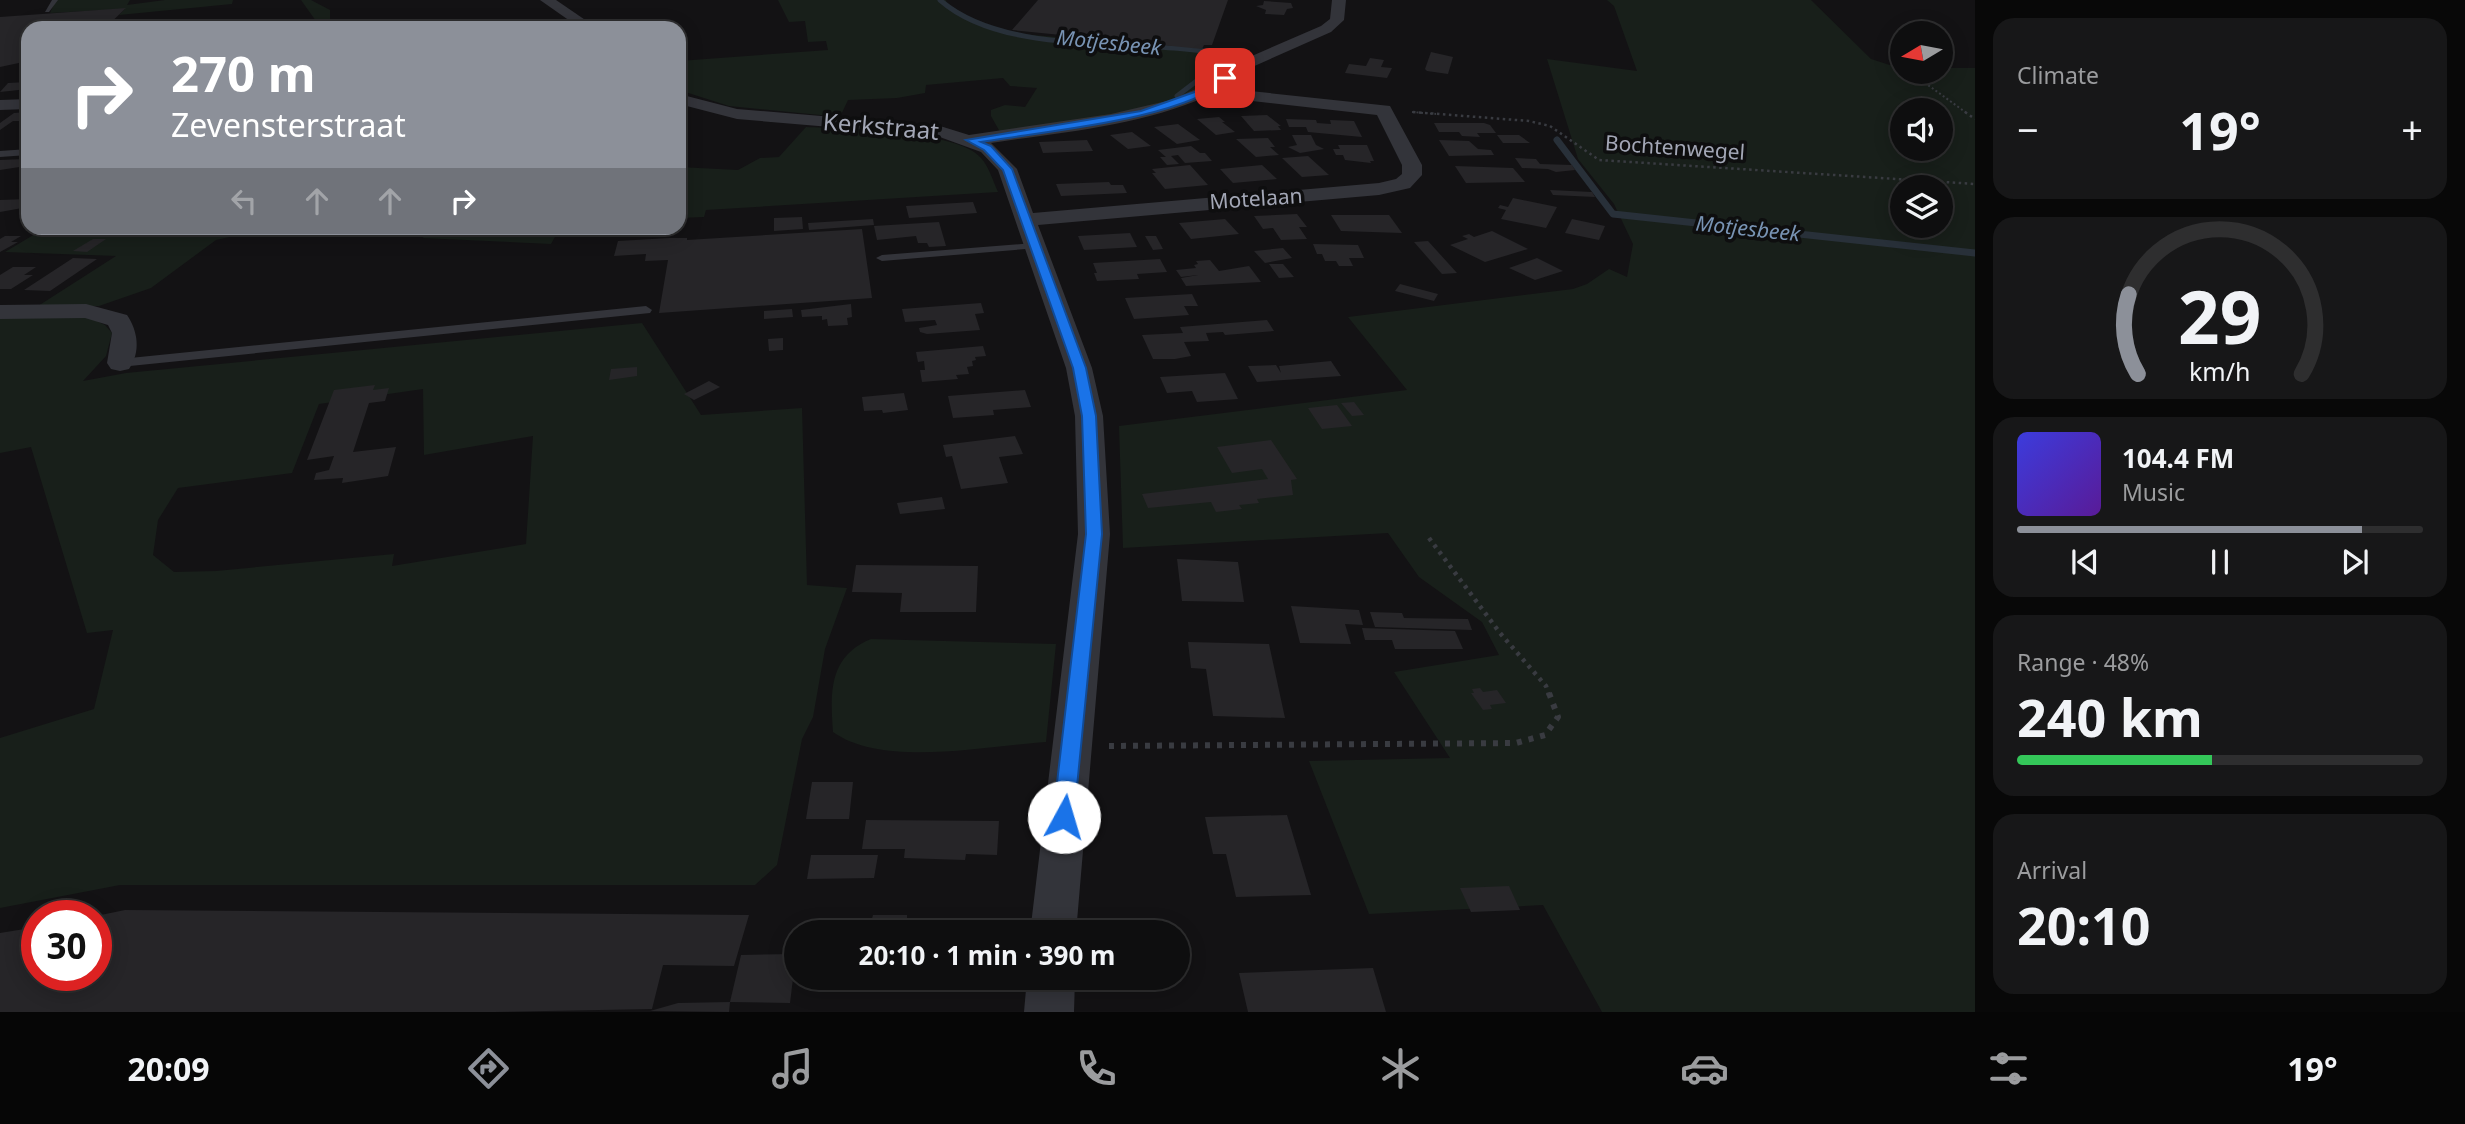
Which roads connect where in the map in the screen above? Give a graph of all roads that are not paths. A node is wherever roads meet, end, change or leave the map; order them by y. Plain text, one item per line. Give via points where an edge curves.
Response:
1 (55, 0) edge
2 (547, 0) edge
3 (1339, 0) edge
4 (47, 11) dead end
5 (579, 21) edge
6 (1206, 91) junction
7 (686, 101) edge
8 (21, 104) edge
9 (0, 105) edge
10 (971, 140) junction
11 (21, 152) edge
12 (0, 153) edge
13 (1029, 233) junction
14 (882, 258) dead end
15 (646, 310) dead end
16 (0, 312) edge
17 (120, 363) joint
18 (1054, 920) edge
19 (1050, 990) edge
20 (1049, 1012) edge

1 - 4 lane
2 - 5 street
3 - 6 street via 1337,20 1326,29 1244,65
6 - 10 street via 1143,113
6 - 13 street, Motelaan via 1384,110 1412,165 1412,175 1403,184
7 - 10 street, Kerkstraat via 737,114 940,131
8 - 9 street
10 - 13 street, Kerkstraat via 988,148 1007,169
11 - 12 lane
13 - 14 lane
13 - 18 street, Kerkstraat via 1079,368 1089,416 1094,534
15 - 17 lane
16 - 17 street via 86,311 118,320 125,333
19 - 20 street

